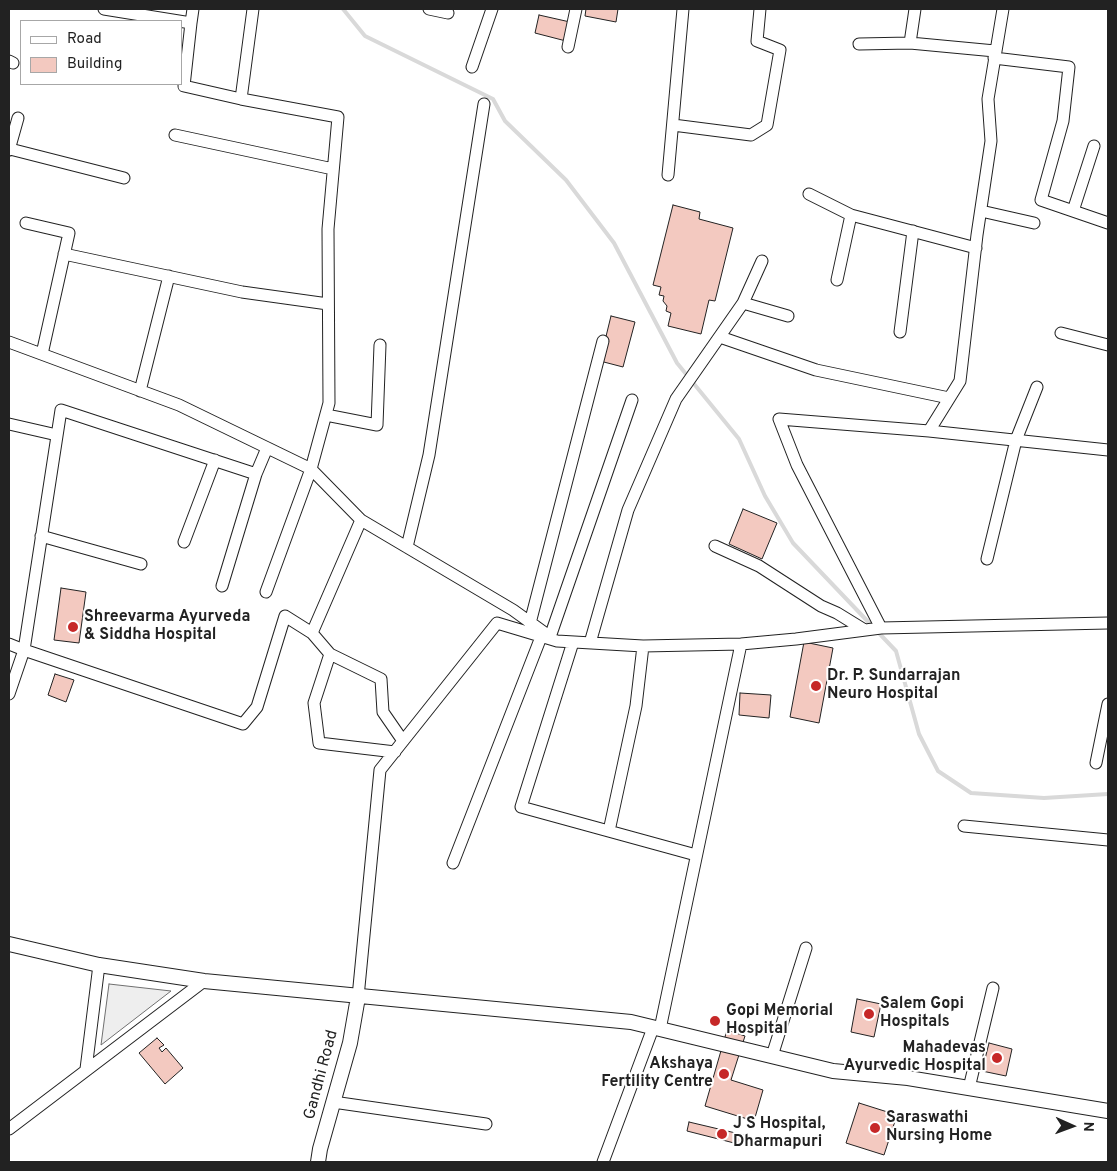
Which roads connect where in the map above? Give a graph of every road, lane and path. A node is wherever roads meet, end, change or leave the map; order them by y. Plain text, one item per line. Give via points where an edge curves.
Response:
1 (104, 9) edge
2 (193, 9) edge
3 (253, 9) edge
4 (429, 9) edge
5 (492, 9) edge
6 (576, 9) edge
7 (683, 9) edge
8 (760, 9) edge
9 (916, 9) edge
10 (1003, 9) edge
11 (448, 13) dead end
12 (172, 20) edge
13 (182, 22) edge
14 (191, 23) junction
15 (860, 44) dead end
16 (910, 44) junction
17 (568, 48) dead end
18 (995, 55) junction
19 (472, 67) dead end
20 (241, 99) junction
21 (484, 104) dead end
22 (18, 118) dead end
23 (672, 125) junction
24 (175, 136) dead end
25 (1094, 146) dead end
26 (9, 150) edge
27 (333, 169) junction
28 (668, 175) dead end
29 (124, 178) dead end
30 (809, 194) dead end
31 (981, 211) junction
32 (1073, 211) junction
33 (851, 215) junction
34 (26, 223) dead end
35 (1034, 223) dead end
36 (1108, 223) edge
37 (913, 231) junction
38 (976, 248) junction
39 (64, 254) junction
40 (762, 261) dead end
41 (168, 276) junction
42 (837, 280) dead end
43 (744, 303) junction
44 (328, 304) junction
45 (788, 316) dead end
46 (900, 332) dead end
47 (1061, 333) dead end
48 (720, 337) junction
49 (603, 341) dead end
50 (9, 342) edge
51 (380, 345) dead end
52 (1108, 345) edge
53 (42, 354) junction
54 (1037, 387) dead end
55 (140, 391) junction
56 (949, 398) junction
57 (632, 400) dead end
58 (326, 415) junction
59 (9, 424) edge
60 (929, 431) junction
61 (57, 435) junction
62 (1016, 440) junction
63 (267, 448) junction
64 (1108, 450) edge
65 (215, 460) junction
66 (311, 469) junction
67 (256, 474) junction
68 (361, 520) junction
69 (41, 536) junction
70 (184, 542) dead end
71 (715, 546) dead end
72 (407, 547) junction
73 (987, 559) dead end
74 (141, 564) dead end
75 (222, 586) dead end
76 (266, 592) dead end
77 (530, 623) junction
78 (1108, 623) edge
79 (873, 628) junction
80 (312, 634) junction
81 (550, 638) junction
82 (573, 642) junction
83 (590, 643) junction
84 (9, 644) edge
85 (741, 644) junction
86 (643, 646) junction
87 (24, 650) junction
88 (330, 654) junction
89 (9, 694) edge
90 (1108, 704) edge
91 (403, 741) junction
92 (395, 752) junction
93 (1096, 763) dead end
94 (964, 826) dead end
95 (609, 831) junction
96 (1108, 840) edge
97 (696, 855) junction
98 (453, 863) dead end
99 (9, 944) edge
100 (806, 948) dead end
101 (99, 965) junction
102 (204, 981) junction
103 (993, 988) dead end
104 (358, 997) junction
105 (656, 1029) junction
106 (772, 1056) junction
107 (86, 1069) junction
108 (969, 1088) junction
109 (333, 1102) junction
110 (1108, 1111) edge
111 (486, 1124) dead end
112 (9, 1130) edge
113 (318, 1162) edge
114 (603, 1162) edge

1 - 12 street
2 - 14 street
3 - 20 street
4 - 11 street
5 - 19 street
6 - 17 street
7 - 23 street
8 - 23 street via 757,41 780,50 767,125 751,136
9 - 16 street
10 - 18 street
13 - 14 street
14 - 20 street via 184,86
15 - 16 street
16 - 18 street
18 - 31 street via 988,99 991,141
18 - 32 street via 1069,67 1063,121 1041,200
20 - 27 street via 338,117
21 - 72 street via 429,455
22 - 26 street
23 - 28 street
24 - 27 street
25 - 32 street
26 - 29 street
27 - 44 street via 328,229
30 - 33 street
31 - 35 street
31 - 38 street
32 - 36 street
33 - 37 street
33 - 42 street
34 - 39 street via 69,233
37 - 38 street
37 - 46 street
38 - 56 street via 960,381
39 - 41 street
39 - 53 street
40 - 43 street
41 - 44 street via 242,292
41 - 55 street
43 - 45 street
43 - 48 street
44 - 58 street via 329,403
47 - 52 street
48 - 56 street via 816,370
48 - 83 street via 676,399 628,510
49 - 77 street
50 - 53 street
51 - 58 street via 377,425
53 - 55 street
54 - 62 street
55 - 63 street
56 - 60 street
57 - 81 street
58 - 66 street
59 - 61 street
60 - 62 street
60 - 79 street via 779,419
61 - 65 street via 61,410
61 - 69 street
62 - 64 street
62 - 73 street
63 - 66 street
63 - 67 street
65 - 67 street
65 - 70 street
66 - 68 street
66 - 76 street
67 - 75 street
68 - 72 street
68 - 80 street
69 - 74 street
69 - 87 street
71 - 79 street via 759,566 815,602
72 - 77 street
77 - 81 street
78 - 79 street
79 - 85 street
80 - 87 street via 285,616 257,707 243,724
80 - 88 street
81 - 82 street
81 - 91 street via 497,623
81 - 98 street
82 - 83 street
82 - 95 street via 520,807
83 - 86 street
84 - 87 street
85 - 86 street
85 - 97 street
86 - 95 street via 636,706
87 - 89 street
88 - 91 street via 381,678 384,712
88 - 92 street via 314,703 319,743
90 - 93 street
91 - 92 street
92 - 104 street via 380,770
94 - 96 street
95 - 97 street
97 - 105 street
99 - 101 street
100 - 106 street
101 - 102 street
101 - 107 street
102 - 104 street
102 - 107 street
103 - 108 street
104 - 105 street via 631,1022
104 - 109 street, Gandhi Road via 350,1043
105 - 106 street
105 - 114 street
106 - 108 street via 834,1071
107 - 112 street
108 - 110 street
109 - 111 street
109 - 113 street, Gandhi Road

